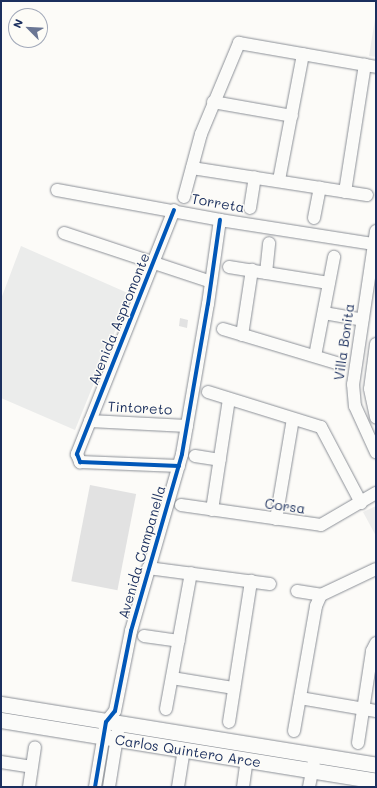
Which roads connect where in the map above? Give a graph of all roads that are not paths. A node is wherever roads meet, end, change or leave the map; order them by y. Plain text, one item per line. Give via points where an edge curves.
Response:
1 (303, 54) junction
2 (371, 66) edge
3 (213, 102) junction
4 (292, 116) junction
5 (192, 168) junction
6 (255, 177) junction
7 (279, 180) junction
8 (320, 188) junction
9 (56, 190) dead end
10 (345, 192) junction
11 (367, 195) dead end
12 (184, 197) dead end
13 (250, 208) dead end
14 (174, 210) junction
15 (314, 218) dead end
16 (220, 220) junction
17 (376, 231) edge
18 (64, 233) dead end
19 (269, 243) dead end
20 (374, 244) junction
21 (334, 257) dead end
22 (154, 264) junction
23 (229, 267) dead end
24 (252, 270) junction
25 (266, 273) junction
26 (211, 282) junction
27 (329, 283) junction
28 (324, 313) junction
29 (362, 320) junction
30 (223, 329) dead end
31 (242, 335) junction
32 (376, 344) edge
33 (315, 356) junction
34 (340, 364) dead end
35 (373, 389) edge
36 (208, 392) dead end
37 (229, 399) junction
38 (376, 417) edge
39 (293, 419) junction
40 (90, 421) junction
41 (187, 426) junction
42 (376, 452) edge
43 (195, 456) dead end
44 (220, 460) junction
45 (179, 466) junction
46 (376, 493) edge
47 (361, 503) junction
48 (182, 505) dead end
49 (212, 510) junction
50 (276, 519) junction
51 (148, 568) junction
52 (376, 569) edge
53 (191, 573) junction
54 (251, 582) junction
55 (270, 584) dead end
56 (297, 591) dead end
57 (321, 596) junction
58 (144, 636) dead end
59 (179, 641) junction
60 (376, 643) edge
61 (172, 678) junction
62 (234, 688) junction
63 (300, 698) junction
64 (1, 704) edge
65 (166, 709) dead end
66 (364, 709) junction
67 (376, 711) edge
68 (113, 719) junction
69 (1, 720) edge
70 (229, 722) dead end
71 (294, 731) dead end
72 (110, 738) junction
73 (358, 743) dead end
74 (35, 747) dead end
75 (184, 750) junction
76 (315, 755) junction
77 (247, 760) junction
78 (1, 762) edge
79 (376, 765) edge
80 (32, 767) junction
81 (312, 771) junction
82 (375, 783) edge
83 (29, 787) edge
84 (95, 787) edge
85 (109, 787) edge
86 (178, 787) edge
87 (243, 787) edge
88 (309, 787) edge

1 - 2 street
1 - 3 street via 238,43
1 - 4 street
2 - 10 street
3 - 4 street
3 - 5 street
4 - 7 street
5 - 6 street
5 - 12 street
6 - 7 street
6 - 13 street
7 - 8 street
8 - 10 street
8 - 15 street
9 - 14 street, Torreta
10 - 11 street
14 - 16 street, Torreta
14 - 22 street, Avenida Aspromonte
16 - 20 street, Torreta
16 - 26 street, Avenida Campanella
17 - 20 street, Villa Bonita
18 - 22 street
19 - 25 street
20 - 29 street, Villa Bonita
21 - 27 street
22 - 26 street
22 - 40 street, Avenida Aspromonte
23 - 24 street
24 - 25 street
24 - 31 street
25 - 27 street
26 - 41 street, Avenida Campanella
27 - 28 street
28 - 29 street
28 - 33 street
29 - 42 street, Villa Bonita via 354,369 353,395 363,426
30 - 31 street
31 - 33 street
32 - 35 street
33 - 34 street
35 - 38 street
36 - 37 street
37 - 39 street
37 - 44 street
39 - 47 street via 322,429
39 - 50 street
40 - 41 street, Tintoreto
40 - 45 street, Avenida Aspromonte via 76,454 80,462
41 - 45 street, Avenida Campanella
43 - 44 street
44 - 49 street
45 - 51 street, Avenida Campanella
46 - 47 street, Corsa
47 - 50 street, Corsa via 321,525
48 - 49 street, Corsa
49 - 50 street, Corsa
51 - 53 street
51 - 68 street, Avenida Campanella via 131,631
52 - 57 street
53 - 54 street
53 - 59 street
54 - 55 street
54 - 62 street
56 - 57 street
57 - 63 street via 316,606
58 - 59 street
59 - 61 street
60 - 66 street via 372,651
61 - 62 street
61 - 65 street
62 - 70 street
63 - 66 street
63 - 71 street
64 - 68 main road, Carlos Quintero Arce
66 - 67 street
66 - 73 street
68 - 72 street, Avenida Campanella
68 - 76 main road, Carlos Quintero Arce
69 - 72 main road, Carlos Quintero Arce
72 - 75 main road, Carlos Quintero Arce
72 - 84 street
72 - 85 street
74 - 80 street
75 - 77 main road, Carlos Quintero Arce
75 - 86 street
76 - 79 main road, Carlos Quintero Arce
76 - 81 street
77 - 81 main road, Carlos Quintero Arce
77 - 87 street
78 - 80 street
80 - 83 street
81 - 82 main road, Carlos Quintero Arce
81 - 88 street

